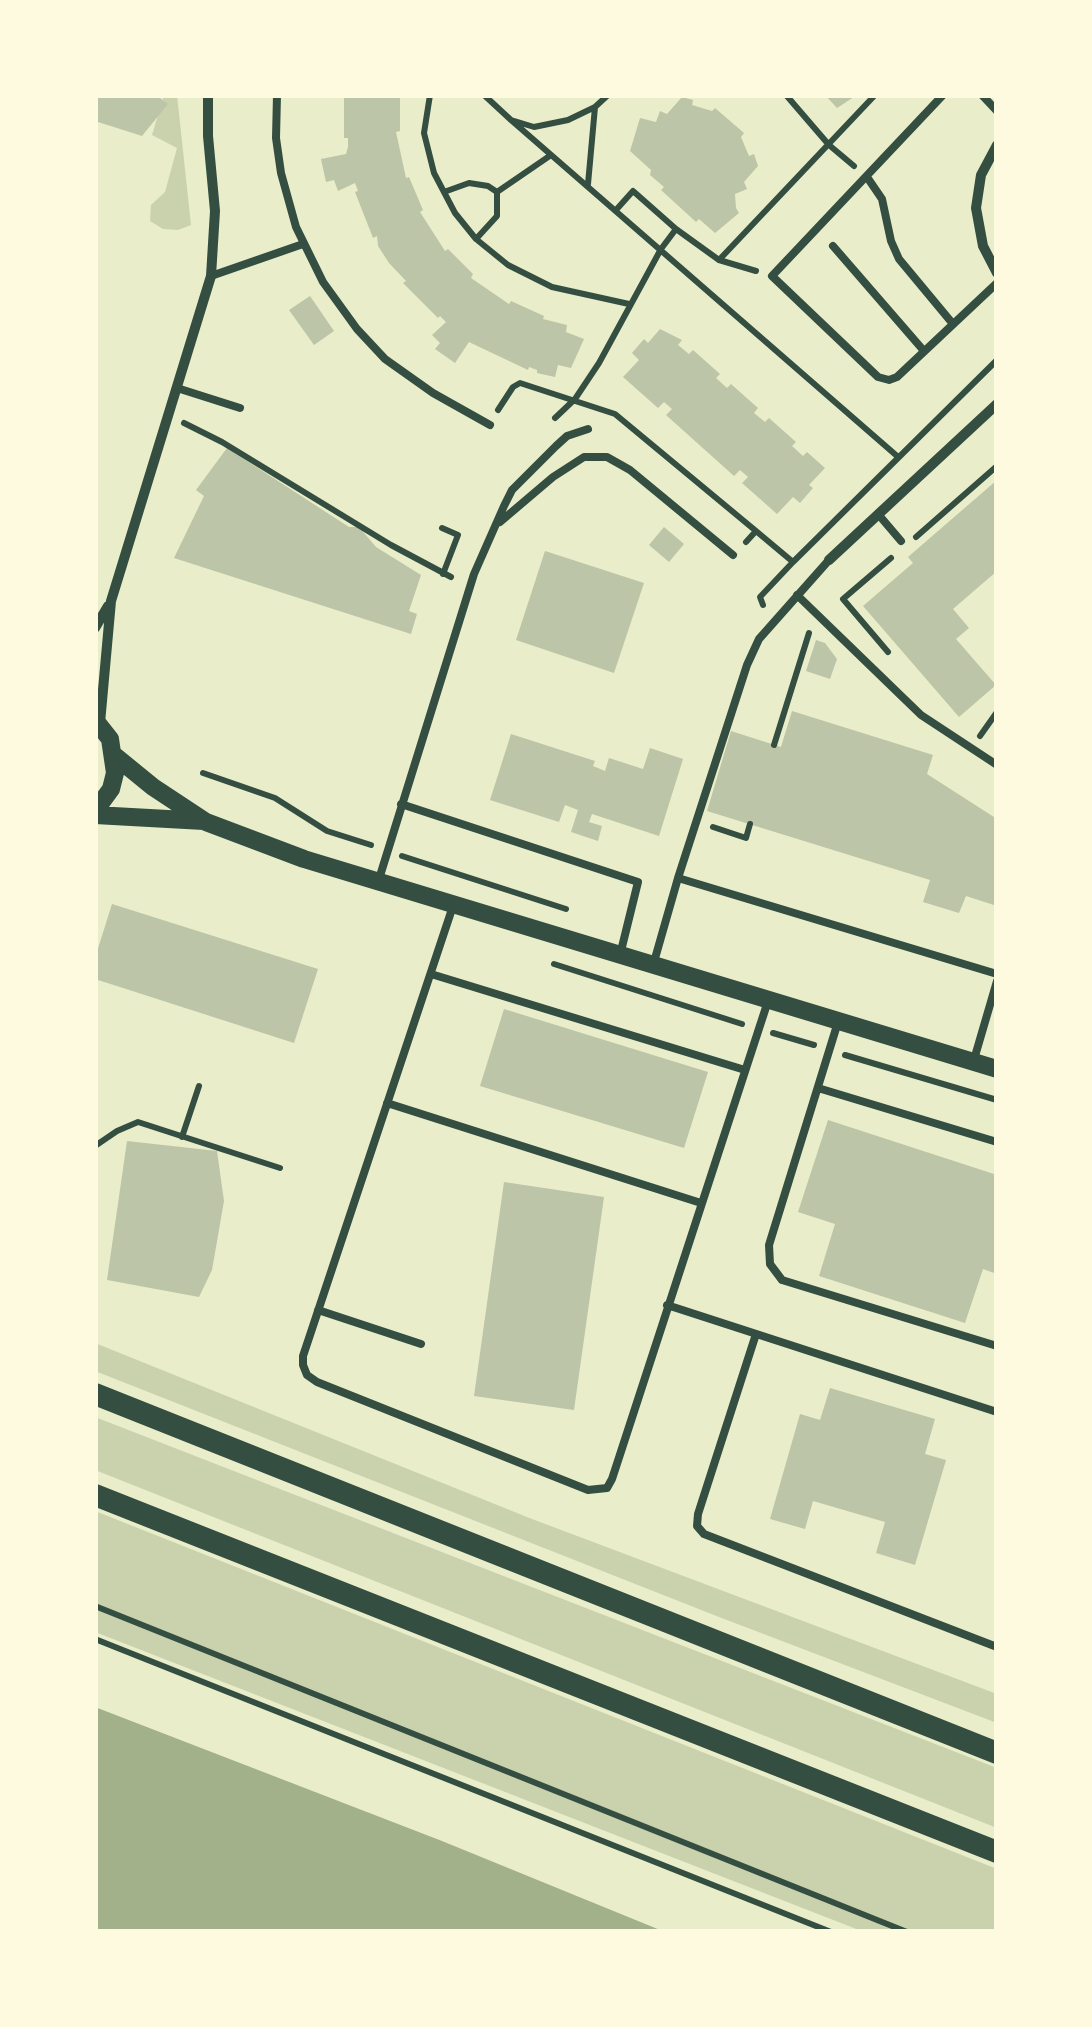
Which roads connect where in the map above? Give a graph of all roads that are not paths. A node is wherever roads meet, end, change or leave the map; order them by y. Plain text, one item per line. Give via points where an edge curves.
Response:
1 (208, 95) edge
2 (277, 95) edge
3 (943, 95) edge
4 (982, 95) edge
5 (997, 110) edge
6 (997, 145) edge
7 (867, 178) junction
8 (302, 244) junction
9 (833, 246) dead end
10 (997, 272) edge
11 (211, 276) junction
12 (997, 283) edge
13 (953, 324) junction
14 (924, 351) junction
15 (177, 388) junction
16 (997, 404) edge
17 (240, 408) dead end
18 (490, 424) dead end
19 (588, 429) dead end
20 (878, 514) junction
21 (496, 524) junction
22 (901, 541) dead end
23 (733, 555) road end
24 (829, 560) joint
25 (798, 595) junction
26 (111, 601) junction
27 (95, 628) edge
28 (97, 722) edge
29 (114, 756) junction
30 (997, 765) edge
31 (400, 804) junction
32 (95, 813) edge
33 (206, 822) junction
34 (678, 878) junction
35 (378, 883) junction
36 (454, 905) junction
37 (620, 955) junction
38 (653, 965) junction
39 (430, 974) junction
40 (997, 977) edge
41 (768, 1001) junction
42 (838, 1022) junction
43 (972, 1063) junction
44 (997, 1069) edge
45 (745, 1070) junction
46 (818, 1088) junction
47 (388, 1103) junction
48 (997, 1142) edge
49 (701, 1203) junction
50 (666, 1306) junction
51 (318, 1310) junction
52 (756, 1334) junction
53 (421, 1344) dead end
54 (997, 1346) edge
55 (95, 1394) edge
56 (997, 1412) edge
57 (95, 1495) edge
58 (997, 1647) edge
59 (997, 1753) edge
60 (997, 1852) edge

1 - 11 street via 215,212
2 - 8 lane via 281,173
3 - 7 lane
4 - 5 lane
6 - 10 street via 981,175 976,208 983,246
7 - 13 lane via 882,199 899,258
7 - 14 lane via 772,276 878,377 897,377
8 - 11 lane
8 - 18 lane via 323,282 385,359
9 - 14 lane
11 - 15 street
12 - 13 lane
13 - 14 lane
15 - 17 lane
15 - 26 street
16 - 20 street
19 - 21 lane via 567,436 542,458 512,490
20 - 22 lane
20 - 24 street
21 - 23 lane via 584,457 607,458
21 - 31 lane
24 - 25 lane
25 - 30 lane via 921,715
25 - 34 lane via 753,652
26 - 27 street
26 - 28 street
28 - 29 street
29 - 32 street via 111,789
29 - 33 street
31 - 35 lane
31 - 37 lane via 638,882
32 - 33 street
33 - 35 street
34 - 38 lane
34 - 40 lane
35 - 36 street
36 - 37 street
36 - 39 lane
37 - 38 street
38 - 41 street
39 - 45 lane
39 - 47 lane
40 - 43 lane
41 - 42 street
41 - 45 lane
42 - 43 street
42 - 46 lane
43 - 44 street
45 - 49 lane
46 - 48 lane
46 - 54 lane via 769,1246 770,1264 782,1280
47 - 49 lane
47 - 51 lane
49 - 50 lane
50 - 51 lane via 612,1479 600,1490 317,1382 303,1356
50 - 52 lane
51 - 53 lane
52 - 56 lane
52 - 58 lane via 697,1526
55 - 59 main road
57 - 60 main road

